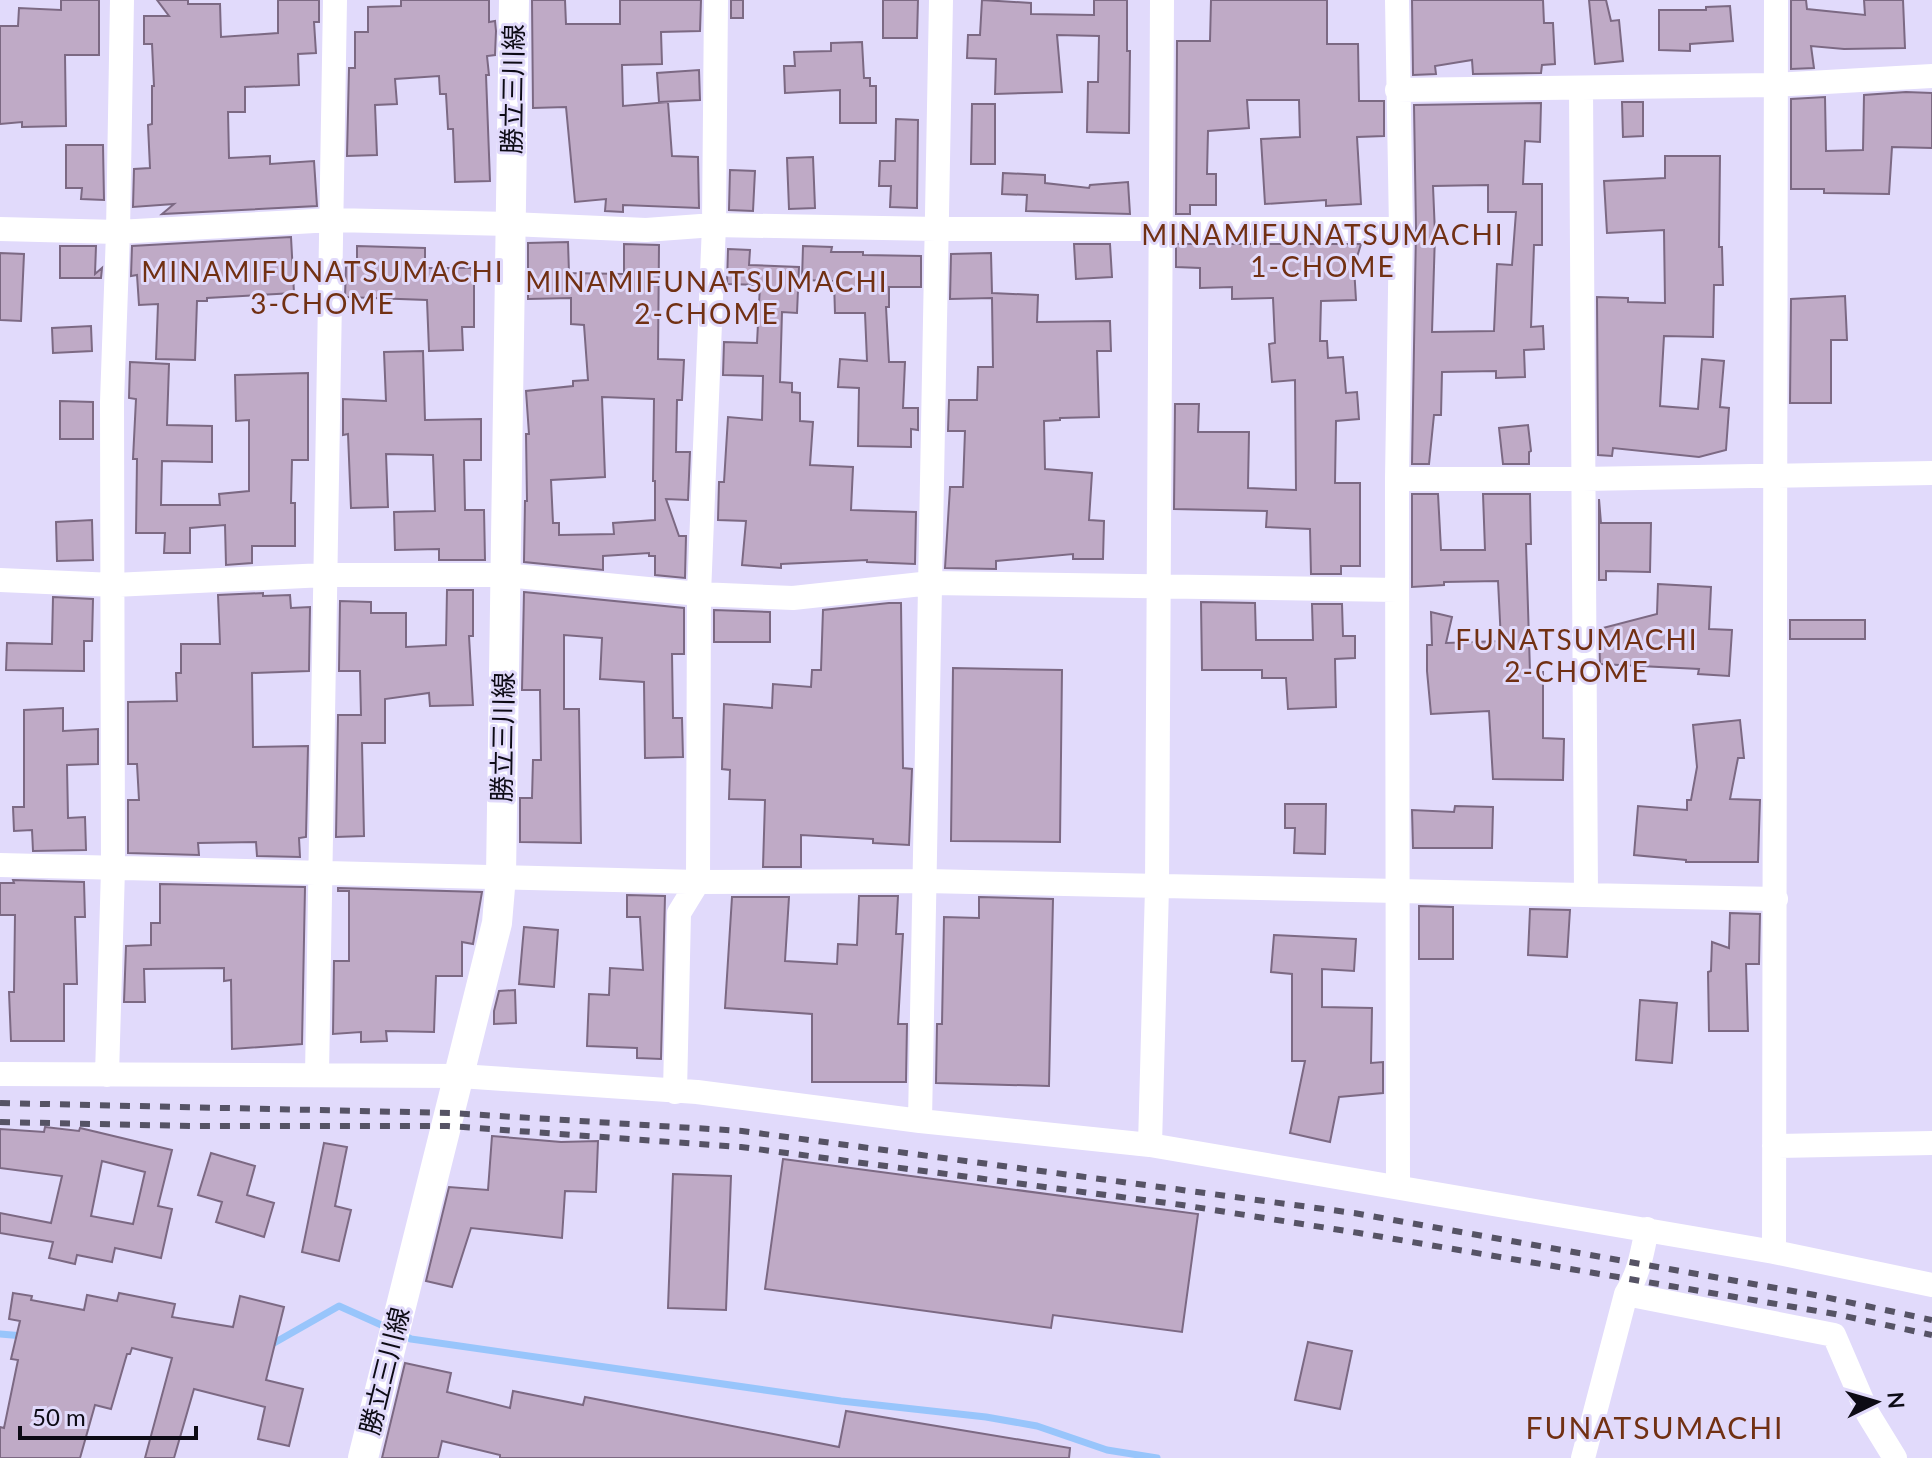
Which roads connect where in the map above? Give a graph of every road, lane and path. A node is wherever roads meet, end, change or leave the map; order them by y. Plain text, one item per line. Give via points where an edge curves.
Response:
1 (122, 0) edge
2 (335, 0) edge
3 (514, 0) edge
4 (716, 0) edge
5 (941, 0) edge
6 (1162, 0) edge
7 (1397, 0) edge
8 (1776, 0) edge
9 (1932, 76) edge
10 (1774, 85) junction
11 (1581, 88) junction
12 (1397, 90) junction
13 (332, 220) junction
14 (511, 224) junction
15 (714, 225) junction
16 (0, 229) edge
17 (936, 229) junction
18 (1162, 229) junction
19 (1401, 229) junction
20 (118, 232) junction
21 (1932, 473) edge
22 (1775, 476) junction
23 (1397, 479) junction
24 (1583, 479) junction
25 (325, 575) junction
26 (505, 575) junction
27 (0, 580) edge
28 (931, 583) junction
29 (114, 585) junction
30 (1158, 588) junction
31 (1397, 590) junction
32 (699, 594) junction
33 (0, 865) edge
34 (113, 869) junction
35 (322, 874) junction
36 (501, 876) junction
37 (925, 881) junction
38 (698, 882) junction
39 (1157, 888) junction
40 (1398, 891) junction
41 (1586, 895) junction
42 (1776, 899) junction
43 (0, 1074) edge
44 (107, 1075) junction
45 (317, 1075) junction
46 (460, 1076) junction
47 (675, 1092) junction
48 (920, 1121) junction
49 (1932, 1143) edge
50 (1150, 1145) junction
51 (1774, 1146) junction
52 (1398, 1186) junction
53 (1647, 1229) junction
54 (1774, 1252) junction
55 (1932, 1285) edge
56 (1626, 1294) junction
57 (363, 1458) edge
58 (1583, 1458) edge
59 (1895, 1458) edge

1 - 20 street
2 - 13 street
3 - 14 main road, 勝立三川線
4 - 15 street
5 - 17 street
6 - 18 street
7 - 12 street
8 - 10 street
9 - 10 street
10 - 11 street
10 - 22 street
11 - 12 street
11 - 24 street
12 - 19 street
13 - 14 street
13 - 20 street
13 - 25 street
14 - 15 street via 646,230
14 - 26 main road, 勝立三川線
15 - 17 street
15 - 32 street
16 - 20 street
17 - 18 street
17 - 28 street
18 - 19 street
18 - 30 street
19 - 23 street
20 - 29 street via 112,402
21 - 22 street
22 - 24 street
22 - 42 street
23 - 24 street
23 - 31 street
24 - 41 street
25 - 26 street
25 - 29 street
25 - 35 street
26 - 32 street
26 - 36 main road, 勝立三川線
27 - 29 street
28 - 30 street
28 - 32 street via 793,598
28 - 37 street
29 - 34 street
30 - 31 street
30 - 39 street
31 - 40 street
32 - 38 street
33 - 34 street
34 - 35 street
34 - 44 street
35 - 36 street
35 - 45 street
36 - 38 street
36 - 46 main road, 勝立三川線 via 497,923
37 - 38 street
37 - 39 street
37 - 48 street
38 - 47 street via 679,913
39 - 40 street
39 - 50 street
40 - 41 street
40 - 52 street
41 - 42 street
42 - 51 street
43 - 44 street
44 - 45 street
45 - 46 street
46 - 47 street
46 - 57 main road, 勝立三川線
47 - 48 street
48 - 50 street
49 - 51 street
50 - 52 street
51 - 54 street
52 - 53 street
53 - 54 street
53 - 56 street via 1638,1272
54 - 55 street
56 - 58 street
56 - 59 street via 1834,1335 1868,1414

